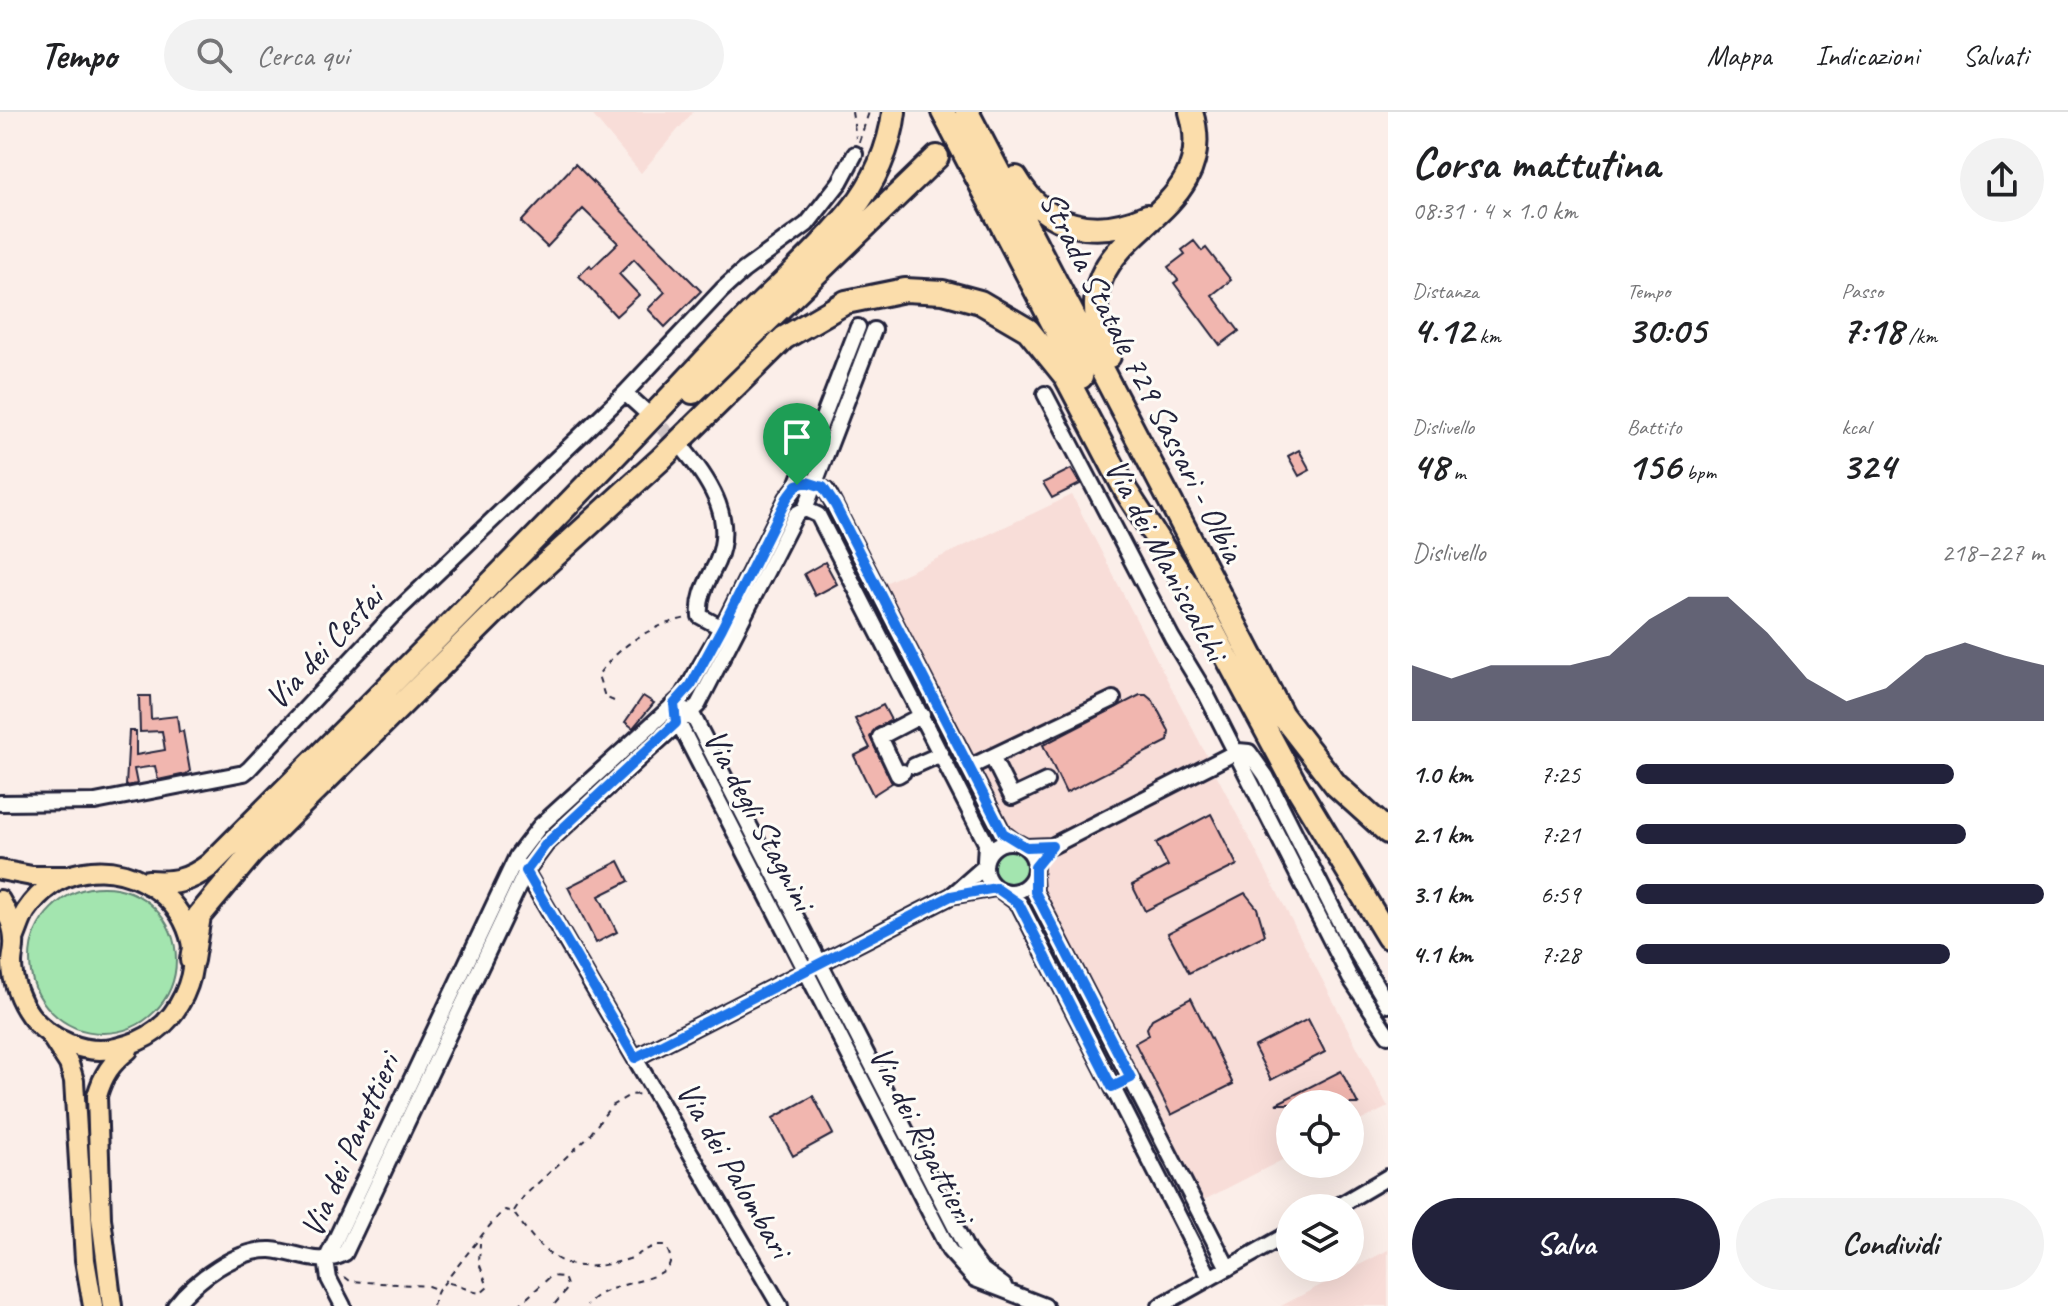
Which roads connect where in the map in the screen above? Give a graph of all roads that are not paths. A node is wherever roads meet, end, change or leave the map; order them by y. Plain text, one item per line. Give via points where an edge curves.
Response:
1 (894, 112) edge
2 (943, 112) edge
3 (967, 112) edge
4 (981, 112) edge
5 (1191, 112) edge
6 (855, 154) dead end
7 (937, 157) dead end
8 (1163, 210) junction
9 (829, 264) junction
10 (858, 327) dead end
11 (874, 330) dead end
12 (625, 393) junction
13 (1045, 394) dead end
14 (646, 412) tunnel mouth
15 (686, 452) tunnel mouth
16 (815, 483) junction
17 (797, 485) junction
18 (1173, 508) junction
19 (805, 509) junction
20 (507, 568) junction
21 (515, 592) junction
22 (1194, 596) junction
23 (722, 628) junction
24 (922, 673) junction
25 (904, 682) junction
26 (1113, 699) dead end
27 (674, 704) junction
28 (691, 712) junction
29 (922, 715) junction
30 (676, 723) junction
31 (1235, 752) junction
32 (941, 754) junction
33 (992, 757) junction
34 (970, 767) junction
35 (1046, 781) dead end
36 (0, 803) edge
37 (1317, 819) junction
38 (1388, 829) edge
39 (1021, 845) junction
40 (1052, 846) junction
41 (517, 856) junction
42 (985, 864) junction
43 (0, 870) edge
44 (526, 871) junction
45 (1035, 872) junction
46 (69, 876) junction
47 (148, 882) junction
48 (998, 889) junction
49 (951, 896) junction
50 (0, 900) edge
51 (1388, 909) edge
52 (1345, 933) junction
53 (1388, 937) edge
54 (14, 939) junction
55 (1331, 941) junction
56 (192, 960) junction
57 (812, 968) junction
58 (1388, 1005) edge
59 (49, 1033) junction
60 (1388, 1035) edge
61 (137, 1043) junction
62 (635, 1058) junction
63 (1131, 1078) junction
64 (1112, 1087) junction
65 (1384, 1181) edge
66 (1360, 1194) edge
67 (1276, 1241) edge
68 (326, 1260) junction
69 (1228, 1268) junction
70 (1210, 1278) junction
71 (93, 1306) edge
72 (112, 1306) edge
73 (175, 1306) edge
74 (343, 1306) edge
75 (780, 1306) edge
76 (1045, 1306) edge
77 (1160, 1306) edge

1 - 20 highway via 877,171 852,210
2 - 22 highway, Strada Statale 729 Sassari - Olbia
3 - 18 highway, Strada Statale 729 Sassari - Olbia
4 - 8 highway via 1023,190 1057,220 1099,229 1125,226
5 - 8 highway via 1190,169
6 - 12 street, Via dei Cestai via 807,224 743,271
7 - 9 highway
8 - 18 highway via 1112,255 1100,280 1096,310 1103,343
9 - 20 highway
9 - 21 highway
10 - 17 street, Via dei Panettieri
11 - 16 street, Via dei Panettieri
12 - 14 street
12 - 36 street, Via dei Cestai via 392,616 244,773 95,802
13 - 31 street, Via dei Maniscalchi
15 - 23 street via 716,497 725,528 724,544 699,602 700,616
16 - 17 street
16 - 19 street, Via dei Panettieri
16 - 24 street via 835,505
17 - 23 street, Via dei Panettieri
18 - 38 highway, Strada Statale 729 Sassari - Olbia via 1301,743 1352,800
19 - 25 street via 818,515
19 - 28 street, Via dei Panettieri via 796,514
20 - 47 highway via 210,865 175,884
21 - 22 highway via 784,338 846,302 905,290 943,292 980,302 1016,321 1040,342 1066,377 1126,491
21 - 56 highway via 231,875 199,916
22 - 37 highway, Strada Statale 729 Sassari - Olbia
23 - 27 street, Via dei Panettieri via 691,685
24 - 25 street
24 - 34 street
25 - 29 street
26 - 33 street
27 - 28 street, Via degli Stagnini
27 - 30 street, Via degli Stagnini
27 - 41 street, Via dei Panettieri via 540,826
28 - 30 street, Via dei Panettieri
28 - 57 street, Via degli Stagnini
29 - 32 street
29 - 32 street via 880,737 898,775
30 - 44 street, Via dei Panettieri via 546,844
30 - 57 street, Via degli Stagnini
31 - 40 street
31 - 52 street, Via dei Maniscalchi via 1249,752 1266,776
31 - 55 street, Via dei Maniscalchi
32 - 42 street via 986,843
33 - 34 street
33 - 35 street via 1012,797
34 - 39 street via 1003,833
37 - 51 highway
37 - 53 highway
39 - 40 street
39 - 42 street via 994,847
39 - 45 street
40 - 45 street
41 - 44 street, Via dei Palombari
41 - 68 street, Via dei Panettieri
42 - 48 street via 988,880
42 - 49 street
43 - 46 main road
44 - 62 street, Via dei Palombari
44 - 68 street, Via dei Panettieri via 349,1247
45 - 48 street via 1024,888
45 - 63 street via 1035,892
46 - 47 main road via 109,870
46 - 54 main road via 44,890 25,912
47 - 56 main road via 179,913
48 - 49 street
48 - 64 street via 1019,904
49 - 57 street
50 - 54 main road
52 - 55 street
52 - 58 street, Via dei Maniscalchi
54 - 59 main road via 17,992
55 - 60 street, Via dei Maniscalchi
56 - 61 main road via 177,1010
57 - 62 street
57 - 76 street, Via dei Rigattieri via 956,1261 975,1279
59 - 61 main road via 77,1047 108,1050
59 - 71 main road via 74,1081 85,1260
61 - 72 main road via 112,1062 97,1096 101,1218
62 - 75 street, Via dei Palombari
63 - 64 street
63 - 69 street
64 - 70 street
65 - 66 street
67 - 69 street
68 - 73 street via 255,1251 227,1263
68 - 74 street
69 - 70 street
70 - 77 street

